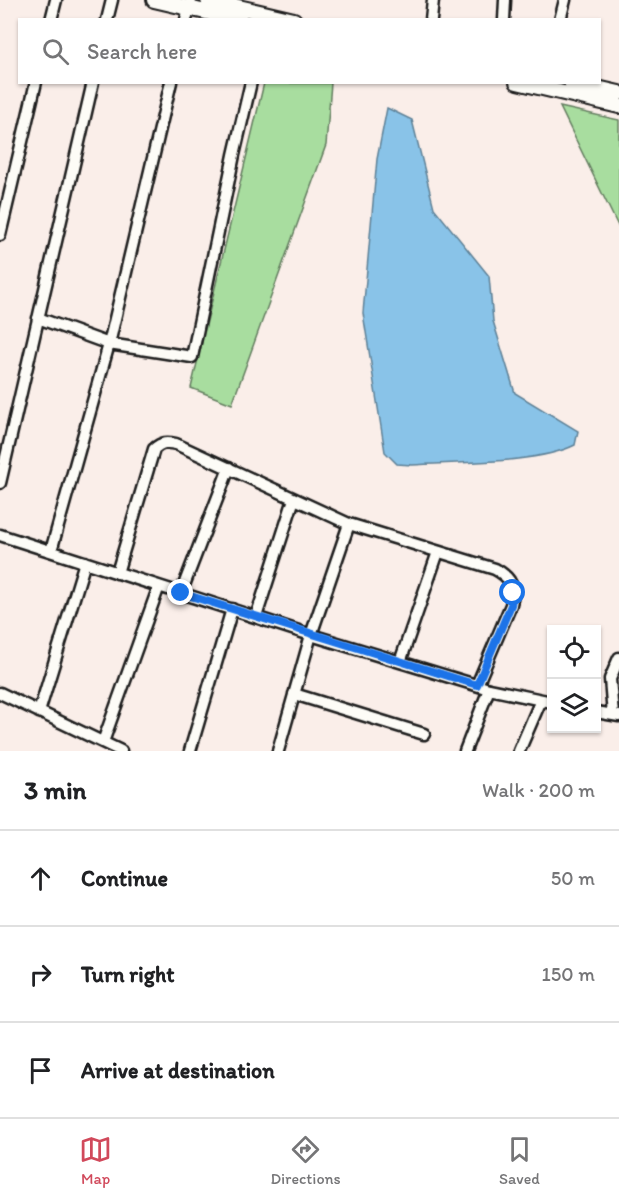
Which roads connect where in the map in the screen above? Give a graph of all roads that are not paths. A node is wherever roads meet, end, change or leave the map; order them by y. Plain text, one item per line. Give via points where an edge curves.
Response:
1 (56, 0) edge
2 (112, 0) edge
3 (154, 0) edge
4 (213, 0) edge
5 (433, 0) edge
6 (505, 0) edge
7 (565, 0) edge
8 (188, 9) edge
9 (268, 16) edge
10 (52, 18) edge
11 (108, 18) edge
12 (231, 18) edge
13 (431, 18) edge
14 (504, 18) edge
15 (560, 18) edge
16 (36, 84) edge
17 (93, 84) edge
18 (171, 84) edge
19 (252, 84) edge
20 (526, 84) edge
21 (580, 84) edge
22 (619, 93) edge
23 (619, 106) edge
24 (0, 235) edge
25 (38, 318) junction
26 (109, 344) junction
27 (229, 468) junction
28 (0, 483) edge
29 (294, 499) junction
30 (349, 524) junction
31 (1, 537) edge
32 (51, 551) junction
33 (438, 552) junction
34 (85, 562) junction
35 (117, 573) junction
36 (159, 586) junction
37 (181, 593) junction
38 (232, 609) junction
39 (256, 617) junction
40 (311, 635) junction
41 (619, 657) edge
42 (400, 662) junction
43 (477, 685) junction
44 (489, 689) junction
45 (0, 693) edge
46 (294, 694) junction
47 (546, 701) edge
48 (39, 712) junction
49 (601, 713) edge
50 (616, 716) edge
51 (424, 734) dead end
52 (103, 742) junction
53 (121, 751) edge
54 (190, 751) edge
55 (278, 751) edge
56 (465, 751) edge
57 (519, 751) edge

1 - 10 street
2 - 11 street
3 - 8 street
4 - 9 street
5 - 13 street
6 - 14 street
7 - 15 street
8 - 12 street
16 - 24 street
17 - 25 street
18 - 26 street
19 - 26 street via 192,357
20 - 23 street
21 - 22 street
25 - 26 street
25 - 28 street
26 - 32 street
27 - 29 street
27 - 35 street via 176,444 160,444 154,449
27 - 37 street
29 - 30 street
29 - 39 street
30 - 33 street
30 - 40 street
31 - 32 street
32 - 34 street
33 - 42 street
33 - 43 street via 495,569 512,583 511,605
34 - 35 street
34 - 48 street
35 - 36 street
36 - 37 street
36 - 52 street
37 - 38 street
38 - 39 street
38 - 54 street
39 - 40 street
40 - 42 street
40 - 46 street
41 - 50 street via 610,679
42 - 43 street
43 - 44 street
44 - 47 street
44 - 56 street
45 - 48 street
46 - 51 street
46 - 55 street
47 - 57 street
48 - 52 street
49 - 50 street
52 - 53 street

